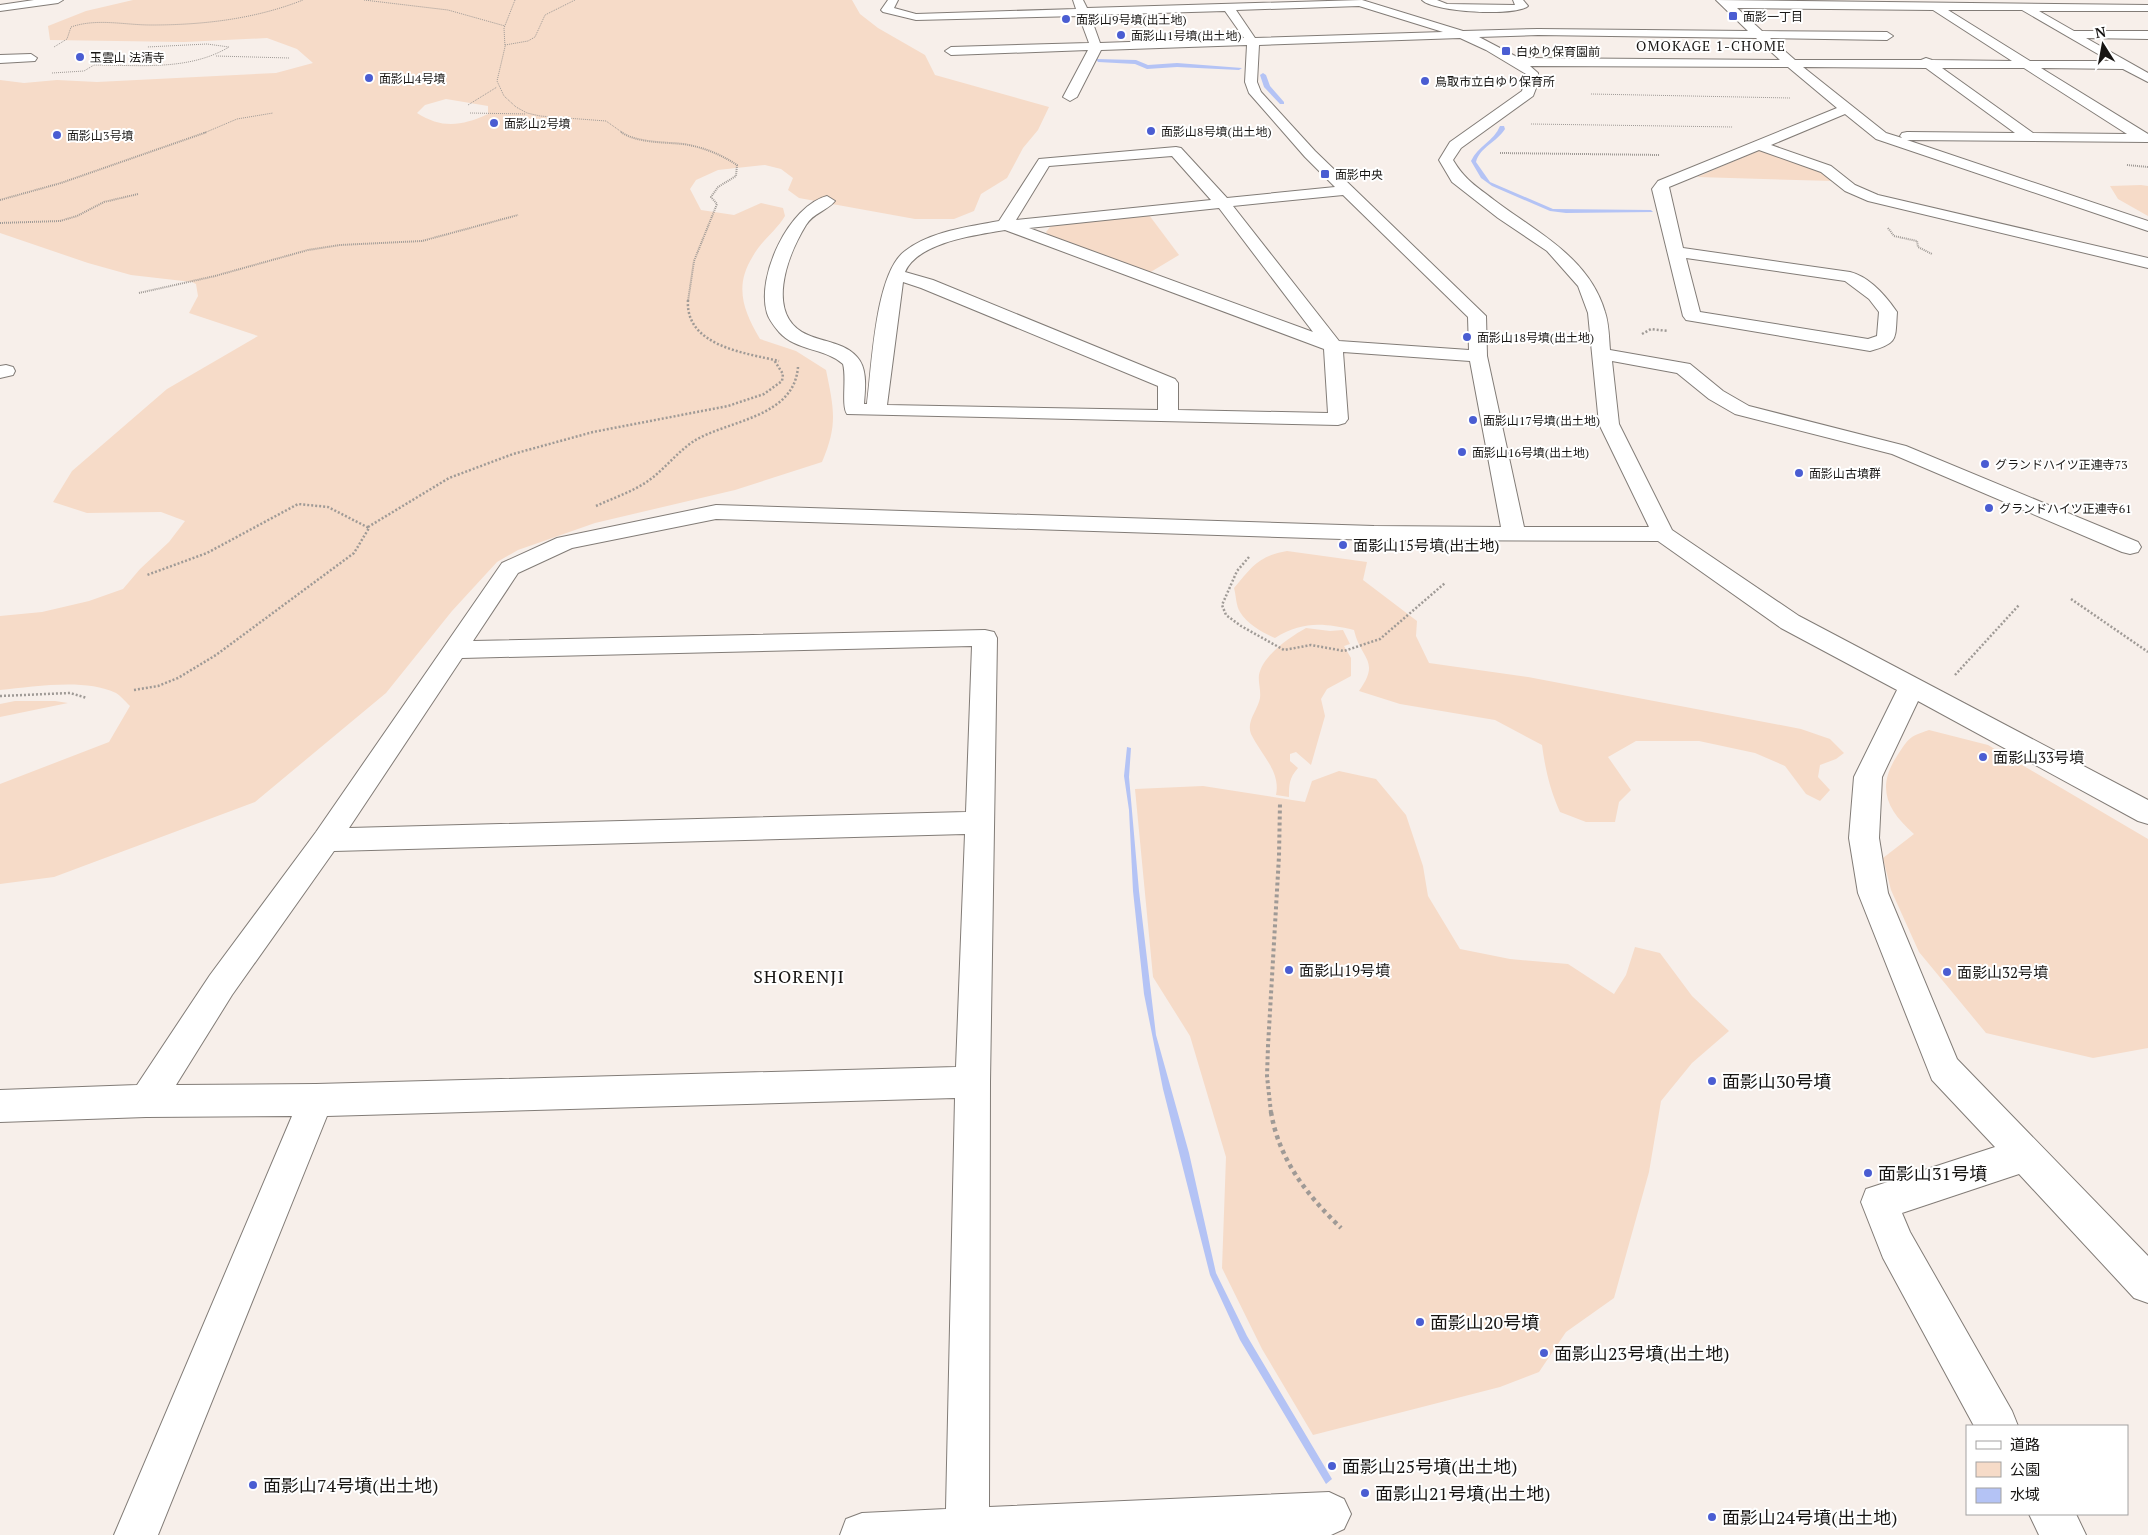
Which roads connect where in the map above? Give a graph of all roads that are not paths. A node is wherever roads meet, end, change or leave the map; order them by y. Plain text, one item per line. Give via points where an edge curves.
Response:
1 (58, 0) edge
2 (893, 0) edge
3 (1078, 0) edge
4 (1348, 0) edge
5 (1427, 0) edge
6 (1518, 0) edge
7 (2012, 0) edge
8 (1361, 3) junction
9 (1724, 3) edge
10 (1846, 6) junction
11 (1228, 7) junction
12 (1936, 7) junction
13 (2024, 7) junction
14 (0, 8) edge
15 (2148, 8) edge
16 (1084, 12) junction
17 (1859, 16) dead end
18 (1873, 26) dead end
19 (2074, 34) junction
20 (1758, 35) junction
21 (2148, 35) edge
22 (1462, 36) junction
23 (1253, 42) junction
24 (1096, 48) junction
25 (1908, 50) dead end
26 (951, 51) dead end
27 (31, 58) road end
28 (0, 59) edge
29 (1517, 62) junction
30 (1790, 63) junction
31 (1929, 64) junction
32 (2030, 65) junction
33 (2125, 65) junction
34 (2148, 78) edge
35 (1070, 98) dead end
36 (1839, 104) junction
37 (1881, 136) junction
38 (2030, 137) junction
39 (2146, 138) edge
40 (1759, 145) junction
41 (1346, 190) junction
42 (827, 201) dead end
43 (1222, 202) junction
44 (1006, 225) junction
45 (2148, 226) edge
46 (1676, 252) junction
47 (2148, 263) edge
48 (897, 275) junction
49 (1333, 346) junction
50 (1602, 354) junction
51 (1478, 356) junction
52 (876, 410) junction
53 (1168, 415) junction
54 (1514, 534) junction
55 (1663, 534) junction
56 (2130, 547) dead end
57 (454, 650) junction
58 (1922, 694) junction
59 (2148, 813) edge
60 (980, 823) junction
61 (326, 840) junction
62 (973, 1082) junction
63 (316, 1100) junction
64 (146, 1101) junction
65 (0, 1106) edge
66 (2025, 1154) junction
67 (2148, 1284) edge
68 (1996, 1425) edge
69 (1329, 1514) dead end
70 (2052, 1515) edge
71 (967, 1531) junction
72 (136, 1535) edge
73 (862, 1535) edge
74 (2064, 1535) edge

1 - 14 street
2 - 16 street via 887,10 916,17
3 - 16 street
4 - 8 street
5 - 6 street via 1446,8 1515,8 1522,6
7 - 13 street
8 - 11 street
8 - 22 street
9 - 10 street
9 - 20 street
10 - 12 street
10 - 17 street
11 - 16 street
11 - 23 street
12 - 13 street
12 - 32 street
13 - 15 street
13 - 19 street
16 - 24 street
18 - 20 street via 1890,38
19 - 21 street
19 - 33 street
20 - 22 street via 1538,32
20 - 30 street
22 - 23 street
22 - 29 street
23 - 24 street
23 - 41 street via 1251,82 1256,94
24 - 26 street
24 - 35 street
25 - 31 street
27 - 28 street
29 - 30 street
29 - 50 street via 1532,73 1528,93 1455,145 1446,160 1457,179 1552,248 1586,285 1597,313
30 - 31 street
30 - 36 street
31 - 32 street
31 - 38 street
32 - 33 street
32 - 39 street
33 - 34 street
36 - 37 street
36 - 40 street via 1802,128
37 - 38 street
37 - 45 street
38 - 39 street
40 - 46 street via 1663,184 1660,189
40 - 47 street via 1826,169 1850,188 1873,198
41 - 43 street
41 - 51 street via 1477,316
42 - 52 street via 808,212 780,261 775,312 787,330 807,342 850,359 854,366 854,410
43 - 44 street
43 - 44 street via 1176,151 1044,162
43 - 49 street
44 - 48 street via 933,242 900,266
44 - 49 street
46 - 46 street via 1692,316 1870,345 1886,339 1888,312 1875,295 1850,277
48 - 52 street via 891,297
48 - 53 street via 927,284 1168,383
49 - 51 street
49 - 53 street via 1338,419
50 - 55 street via 1609,424
50 - 56 street via 1683,368 1716,395 1742,410 1899,450
51 - 54 street
52 - 53 street
54 - 55 street
54 - 57 street via 1374,533 716,512 565,543 510,568
55 - 58 street via 1790,622
57 - 60 street via 985,638
57 - 61 street
58 - 59 street
58 - 66 street via 1868,777 1864,838 1873,893 1944,1069
60 - 61 street
60 - 62 street
61 - 64 street via 221,985
62 - 63 street
62 - 71 street
63 - 64 street
63 - 72 street
64 - 65 street
66 - 67 street
66 - 68 street via 1879,1202 1896,1245
69 - 71 street
70 - 74 street
71 - 73 street

